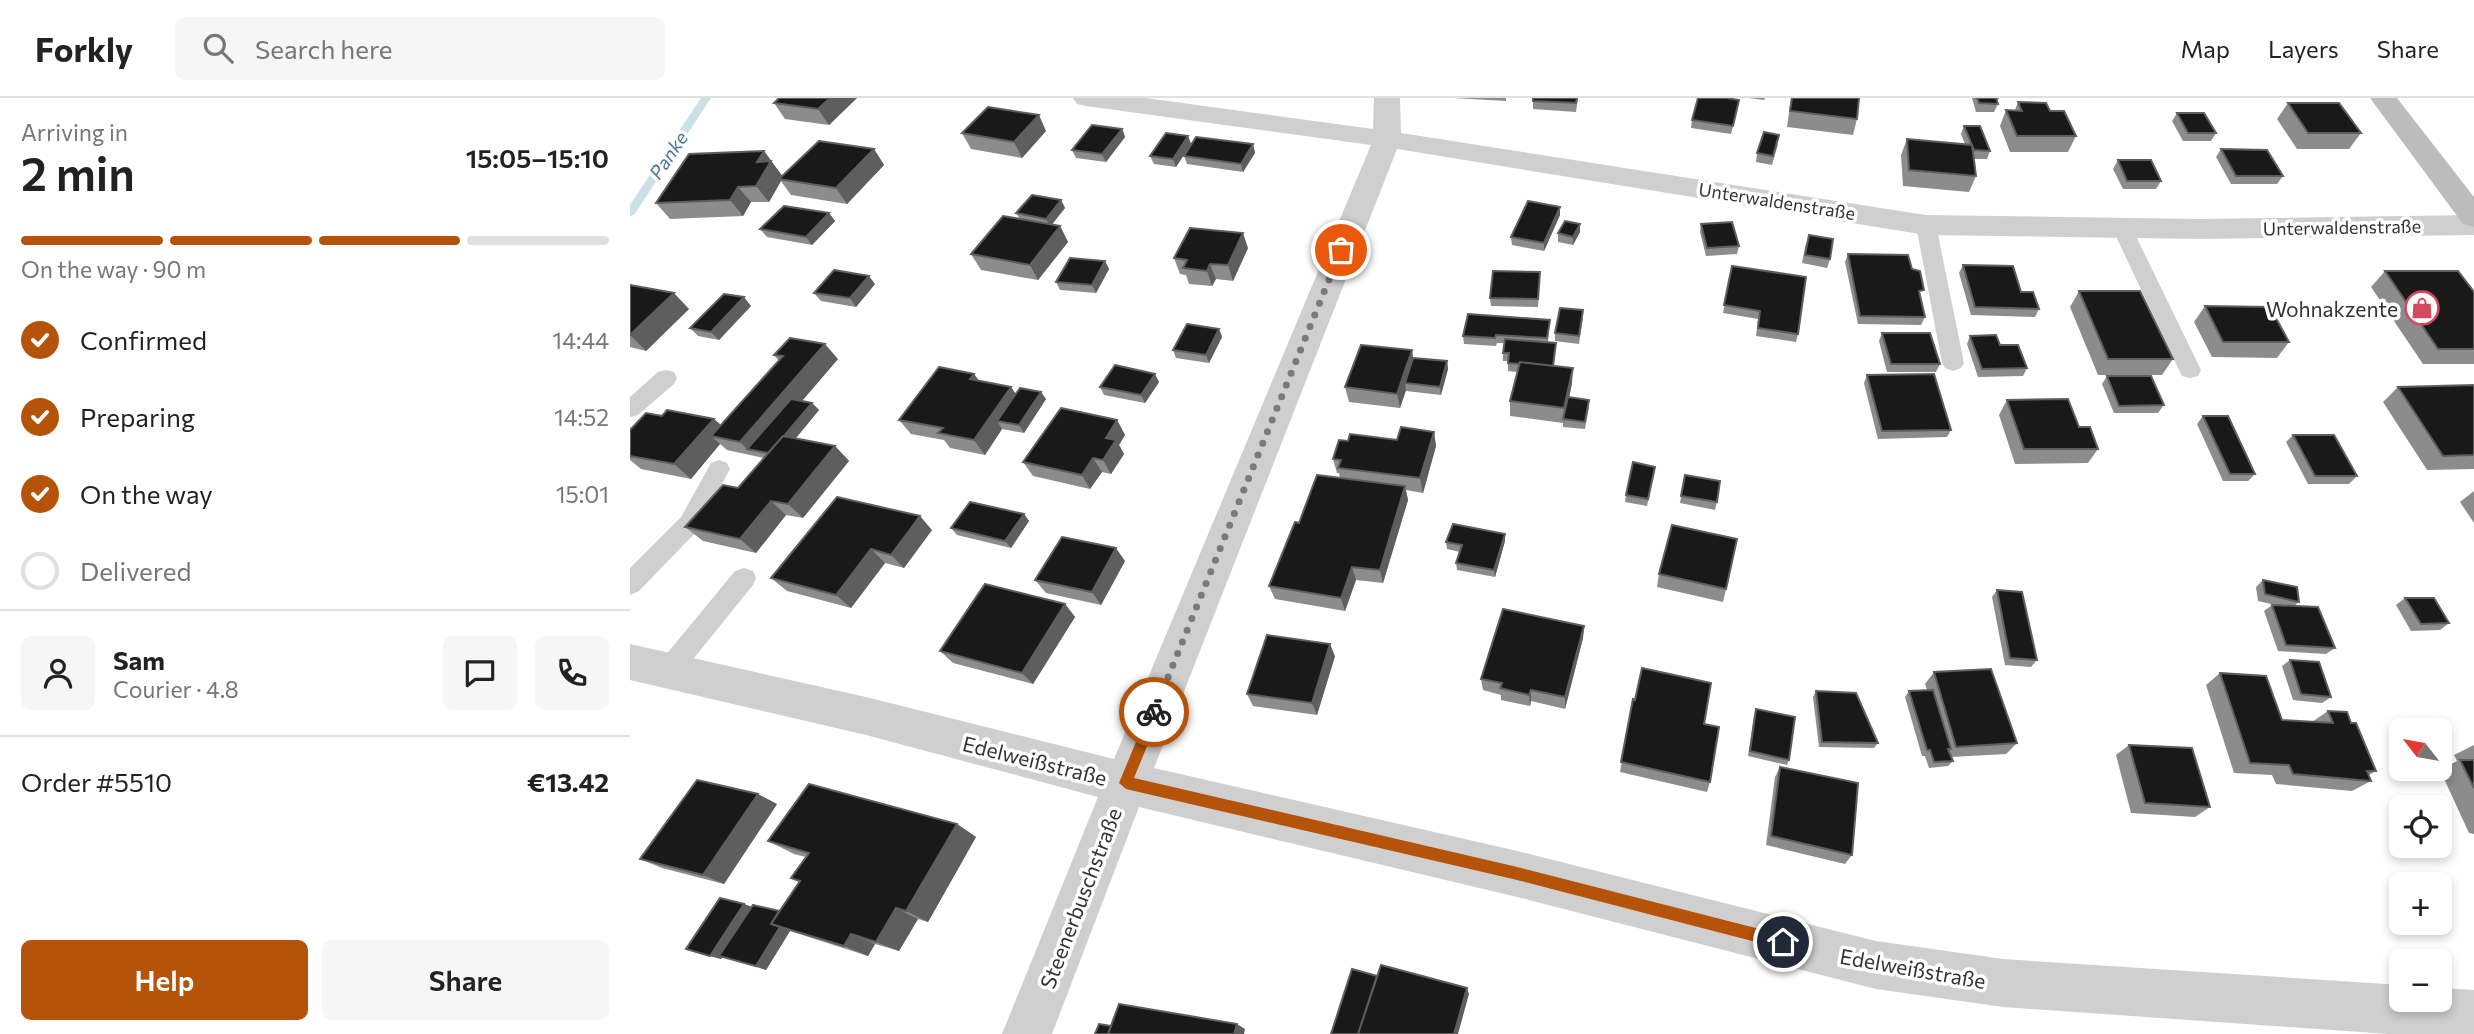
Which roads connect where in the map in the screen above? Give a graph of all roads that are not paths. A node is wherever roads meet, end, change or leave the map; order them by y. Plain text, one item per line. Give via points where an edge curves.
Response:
1 (1086, 98) edge
2 (1387, 98) edge
3 (2383, 98) edge
4 (1387, 139) junction
5 (2474, 217) edge
6 (1926, 225) junction
7 (2474, 225) edge
8 (2122, 228) junction
9 (1953, 363) dead end
10 (2190, 370) dead end
11 (666, 378) dead end
12 (630, 409) edge
13 (719, 469) dead end
14 (744, 578) dead end
15 (630, 584) edge
16 (650, 666) edge
17 (1126, 783) junction
18 (2474, 1015) edge
19 (1027, 1034) edge

1 - 4 street, Unterwaldenstraße
2 - 4 street, Steenerbuschstraße
3 - 5 main road
4 - 6 street, Unterwaldenstraße
4 - 17 street, Steenerbuschstraße
6 - 8 street, Unterwaldenstraße
6 - 9 lane
7 - 8 street, Unterwaldenstraße
8 - 10 lane
11 - 12 lane
13 - 15 lane via 689,524
14 - 16 lane
16 - 17 street, Edelweißstraße
17 - 18 street, Edelweißstraße via 1513,873 1876,965 2003,984
17 - 19 street, Steenerbuschstraße

